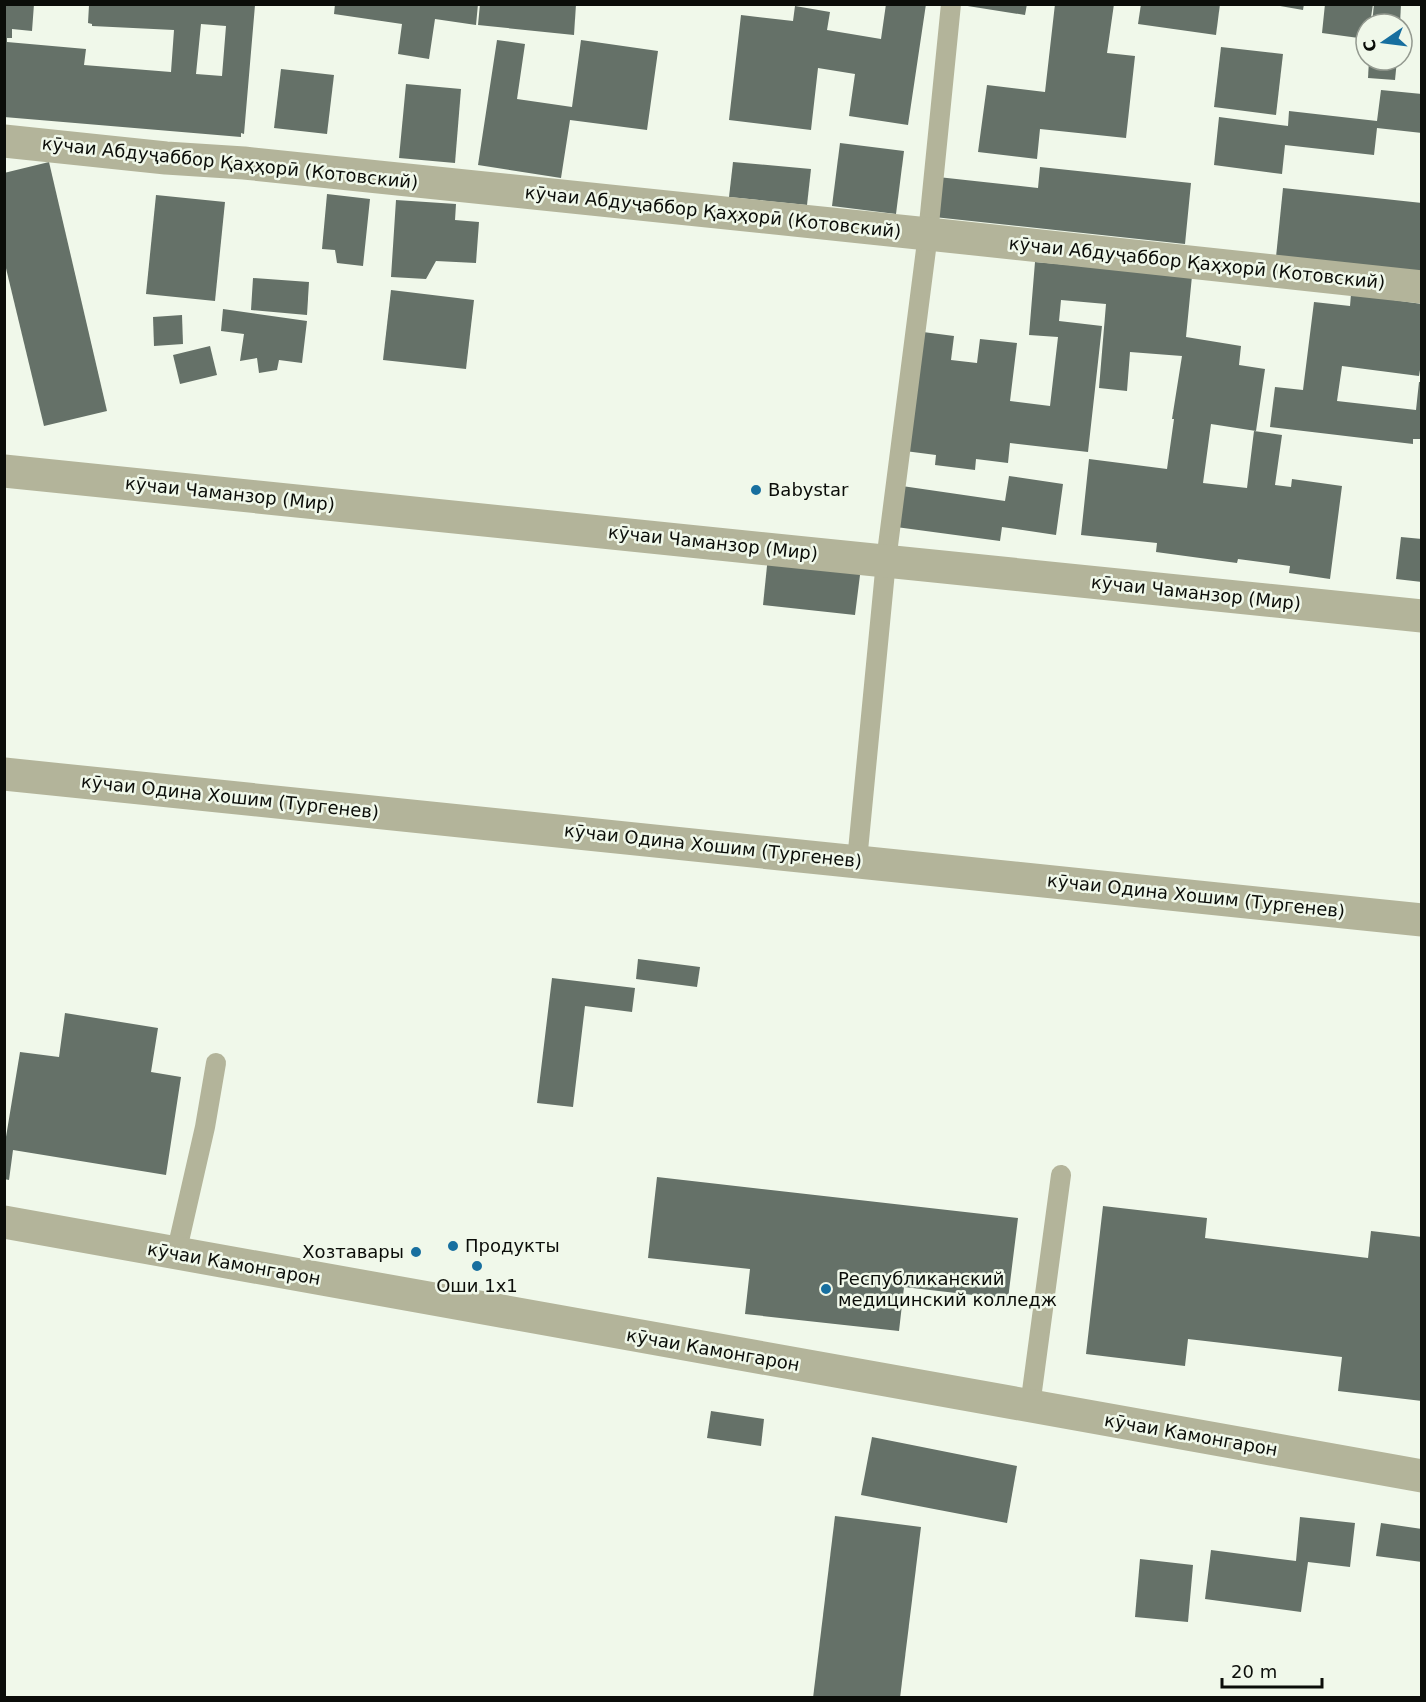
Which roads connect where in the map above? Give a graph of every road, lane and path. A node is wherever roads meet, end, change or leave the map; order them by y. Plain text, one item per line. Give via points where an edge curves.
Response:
1 (951, 4) edge
2 (4, 141) edge
3 (928, 234) junction
4 (1422, 287) edge
5 (4, 471) edge
6 (886, 561) junction
7 (1422, 616) edge
8 (4, 774) edge
9 (857, 861) junction
10 (1422, 920) edge
11 (216, 1063) dead end
12 (1061, 1175) dead end
13 (4, 1222) edge
14 (176, 1254) junction
15 (1030, 1406) junction
16 (1422, 1476) edge

1 - 3 lane
2 - 3 street, кӯчаи Абдуҷаббор Қаҳҳорӣ (Котовский)
3 - 4 street, кӯчаи Абдуҷаббор Қаҳҳорӣ (Котовский)
3 - 6 lane
5 - 6 street, кӯчаи Чаманзор (Мир)
6 - 7 street, кӯчаи Чаманзор (Мир)
6 - 9 lane
8 - 9 street, кӯчаи Одина Хошим (Тургенев)
9 - 10 street, кӯчаи Одина Хошим (Тургенев)
11 - 14 lane
12 - 15 lane
13 - 14 street, кӯчаи Камонгарон
14 - 15 street, кӯчаи Камонгарон
15 - 16 street, кӯчаи Камонгарон

